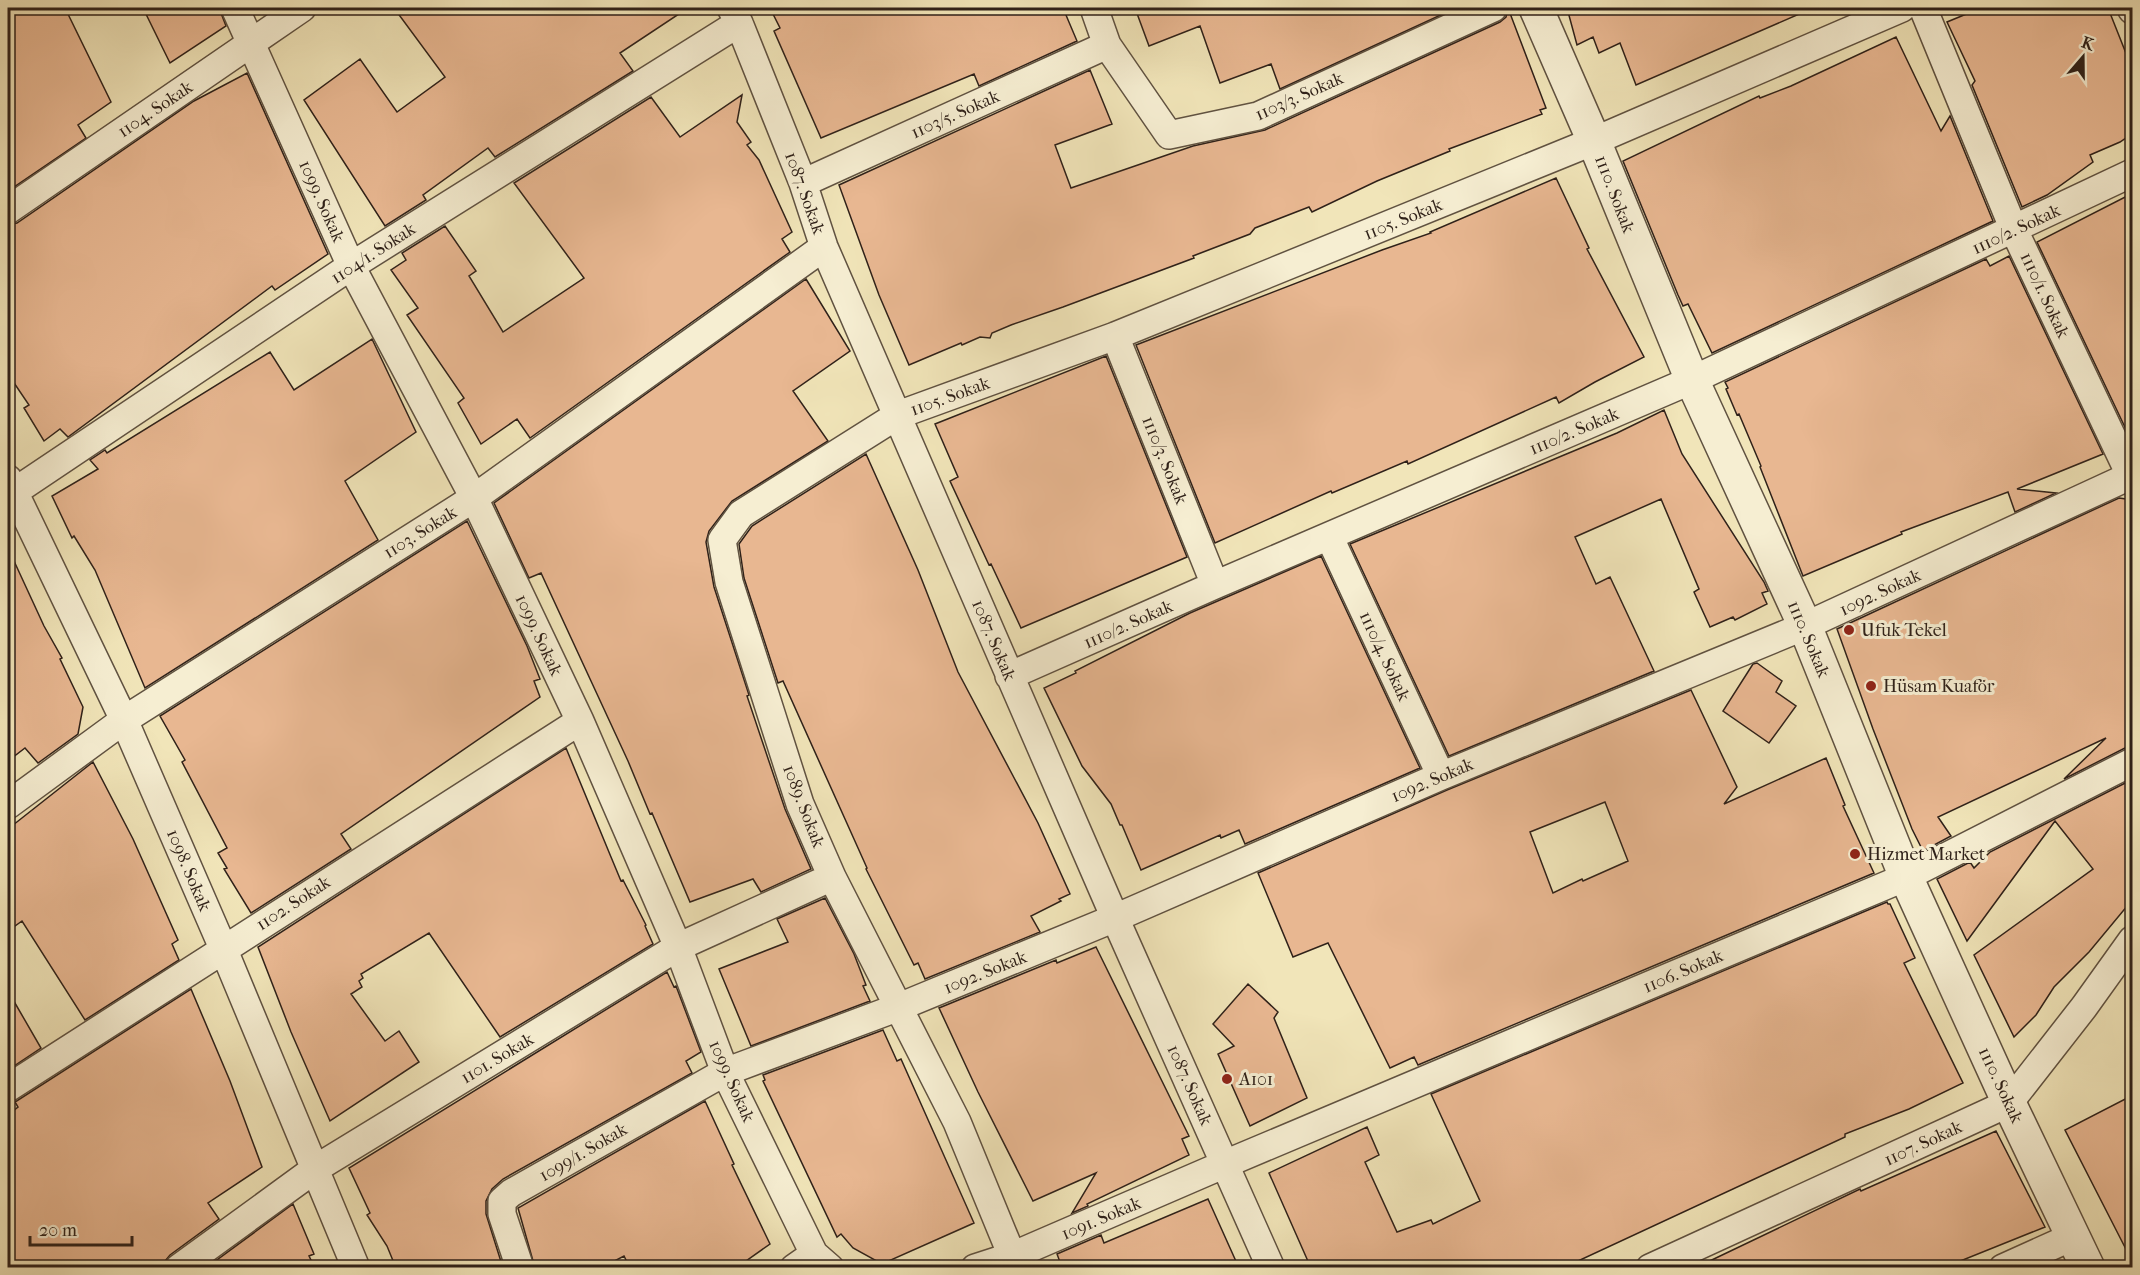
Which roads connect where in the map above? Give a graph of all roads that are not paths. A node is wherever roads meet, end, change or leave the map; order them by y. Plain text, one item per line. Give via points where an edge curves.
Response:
1 (235, 8) edge
2 (302, 8) edge
3 (1094, 8) edge
4 (1493, 8) edge
5 (1536, 8) edge
6 (1902, 8) edge
7 (1923, 8) edge
8 (736, 15) edge
9 (251, 44) junction
10 (1107, 45) junction
11 (1594, 141) junction
12 (2133, 173) edge
13 (803, 183) junction
14 (8, 210) edge
15 (2014, 230) junction
16 (824, 247) junction
17 (351, 266) junction
18 (1115, 336) junction
19 (1692, 380) junction
20 (898, 415) junction
21 (2132, 477) edge
22 (10, 486) edge
23 (474, 498) junction
24 (1329, 536) junction
25 (1215, 585) junction
26 (1805, 626) junction
27 (1010, 676) junction
28 (124, 720) junction
29 (580, 721) junction
30 (2133, 762) edge
31 (1441, 776) junction
32 (8, 805) edge
33 (832, 877) junction
34 (1906, 878) junction
35 (1115, 918) junction
36 (2133, 940) edge
37 (678, 947) junction
38 (223, 948) junction
39 (899, 1007) junction
40 (725, 1072) junction
41 (8, 1088) edge
42 (2008, 1103) junction
43 (1225, 1164) junction
44 (315, 1169) junction
45 (2074, 1236) junction
46 (1015, 1262) edge
47 (813, 1263) edge
48 (1667, 1264) edge
49 (179, 1268) edge
50 (356, 1268) edge
51 (520, 1268) edge
52 (975, 1268) edge
53 (1270, 1268) edge
54 (2003, 1268) edge
55 (2088, 1268) edge

1 - 9 street, 1099. Sokak
2 - 9 street, 1104. Sokak
3 - 10 street, 1103/3. Sokak
4 - 10 street, 1103/3. Sokak via 1258,116 1169,135
5 - 11 street, 1110. Sokak
6 - 11 street, 1105. Sokak
7 - 15 street, 1110/1. Sokak
8 - 13 street, 1087. Sokak
8 - 17 street, 1104/1. Sokak
9 - 14 street, 1104. Sokak
9 - 17 street, 1099. Sokak
10 - 13 street, 1103/5. Sokak
11 - 18 street, 1105. Sokak
11 - 19 street, 1110. Sokak
12 - 15 street, 1110/2. Sokak
13 - 16 street, 1087. Sokak
15 - 19 street, 1110/2. Sokak
15 - 21 street, 1110/1. Sokak
16 - 20 street, 1087. Sokak
16 - 23 street, 1103. Sokak
17 - 22 street, 1104/1. Sokak
17 - 23 street, 1099. Sokak
18 - 20 street, 1105. Sokak
18 - 25 street, 1110/3. Sokak
19 - 24 street, 1110/2. Sokak
19 - 26 street, 1110. Sokak
20 - 27 street, 1087. Sokak
20 - 33 street, 1089. Sokak via 741,514 722,540 729,582 800,804
21 - 26 street, 1092. Sokak
22 - 28 street, 1098. Sokak
23 - 28 street, 1103. Sokak
23 - 29 street, 1099. Sokak
24 - 25 street, 1110/2. Sokak
24 - 31 street, 1110/4. Sokak
25 - 27 street, 1110/2. Sokak
26 - 31 street, 1092. Sokak
26 - 34 street, 1110. Sokak
27 - 35 street, 1087. Sokak
28 - 32 street, 1103. Sokak
28 - 38 street, 1098. Sokak
29 - 37 street, 1099. Sokak
29 - 38 street, 1102. Sokak
30 - 34 street, 1106. Sokak
31 - 35 street, 1092. Sokak
33 - 37 street, 1101. Sokak
33 - 39 street, 1089. Sokak
34 - 42 street, 1110. Sokak
34 - 43 street, 1106. Sokak
35 - 39 street, 1092. Sokak
35 - 43 street, 1087. Sokak
36 - 42 street, 1107. Sokak
37 - 40 street, 1099. Sokak
37 - 44 street, 1101. Sokak
38 - 41 street, 1102. Sokak
38 - 44 street, 1098. Sokak
39 - 40 street, 1092. Sokak
39 - 46 street, 1089. Sokak via 957,1122
40 - 47 street, 1099. Sokak
40 - 51 street, 1099/1. Sokak via 502,1201 502,1214
42 - 45 street, 1110. Sokak
42 - 48 street, 1107. Sokak
43 - 46 street, 1091. Sokak
43 - 53 street, 1087. Sokak
44 - 49 street, 1101. Sokak
44 - 50 street, 1098. Sokak
45 - 54 street
45 - 55 street, 1110. Sokak
46 - 52 street, 1091. Sokak

